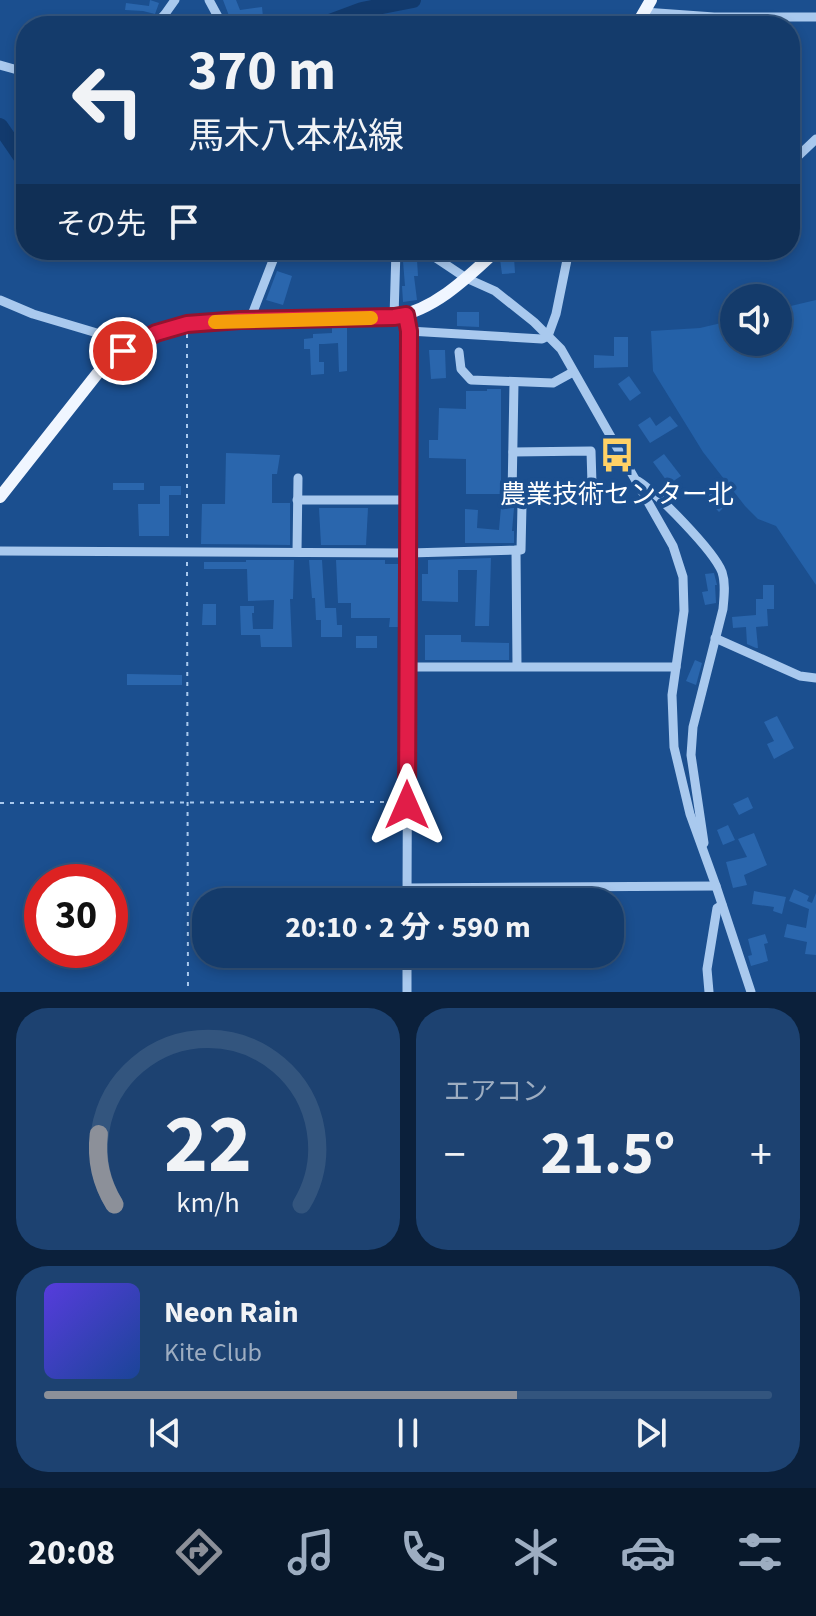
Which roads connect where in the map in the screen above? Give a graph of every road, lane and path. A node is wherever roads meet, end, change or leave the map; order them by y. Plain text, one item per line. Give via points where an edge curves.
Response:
1 (651, 0) edge
2 (644, 12) junction
3 (642, 16) edge
4 (700, 16) edge
5 (816, 139) edge
6 (800, 154) edge
7 (273, 260) edge
8 (397, 260) edge
9 (439, 260) edge
10 (486, 260) edge
11 (567, 260) edge
12 (466, 278) junction
13 (0, 300) edge
14 (400, 316) junction
15 (253, 320) junction
16 (187, 324) junction
17 (409, 331) junction
18 (548, 336) junction
19 (123, 351) junction
20 (459, 352) dead end
21 (573, 372) junction
22 (514, 383) junction
23 (513, 452) junction
24 (298, 478) dead end
25 (635, 479) junction
26 (592, 484) dead end
27 (0, 497) edge
28 (297, 500) junction
29 (409, 500) junction
30 (516, 550) junction
31 (0, 551) edge
32 (187, 552) junction
33 (297, 552) junction
34 (409, 553) junction
35 (715, 638) junction
36 (517, 666) junction
37 (407, 667) junction
38 (676, 667) junction
39 (816, 678) edge
40 (0, 803) edge
41 (187, 804) junction
42 (407, 805) junction
43 (702, 851) junction
44 (716, 886) junction
45 (407, 888) joint
46 (722, 905) junction
47 (407, 968) edge
48 (188, 992) edge
49 (407, 992) edge
50 (709, 992) edge
51 (751, 992) edge

1 - 2 main road
2 - 3 main road
2 - 4 street
5 - 6 street
7 - 15 street
8 - 14 street
9 - 12 street
10 - 12 main road
11 - 18 street
12 - 14 main road via 439,299
12 - 18 street via 495,291
13 - 19 street via 107,336
14 - 15 main road
14 - 17 street
15 - 16 main road
16 - 19 main road
16 - 32 path
17 - 18 street
17 - 29 street
18 - 21 street
19 - 27 main road via 97,374
20 - 22 street via 461,369 471,380
21 - 22 street via 553,383
21 - 25 street
22 - 23 street
23 - 26 street via 591,451
23 - 30 street via 512,496 522,505 521,550
24 - 28 street
25 - 35 street via 651,489 712,554 722,573 725,592
25 - 38 street via 673,546 683,577
28 - 29 street
28 - 33 street
29 - 34 street
30 - 34 street
30 - 36 street
31 - 32 street
32 - 33 street
32 - 41 path
33 - 34 street
34 - 37 street
35 - 39 street via 800,676
35 - 43 street via 691,755 705,842
36 - 37 street
36 - 38 street
37 - 42 street
38 - 43 street via 674,747
40 - 41 path
41 - 42 path
41 - 48 path
42 - 45 street
43 - 44 street
44 - 45 street
44 - 46 street
46 - 50 street via 717,908 707,969
46 - 51 street
47 - 49 street

